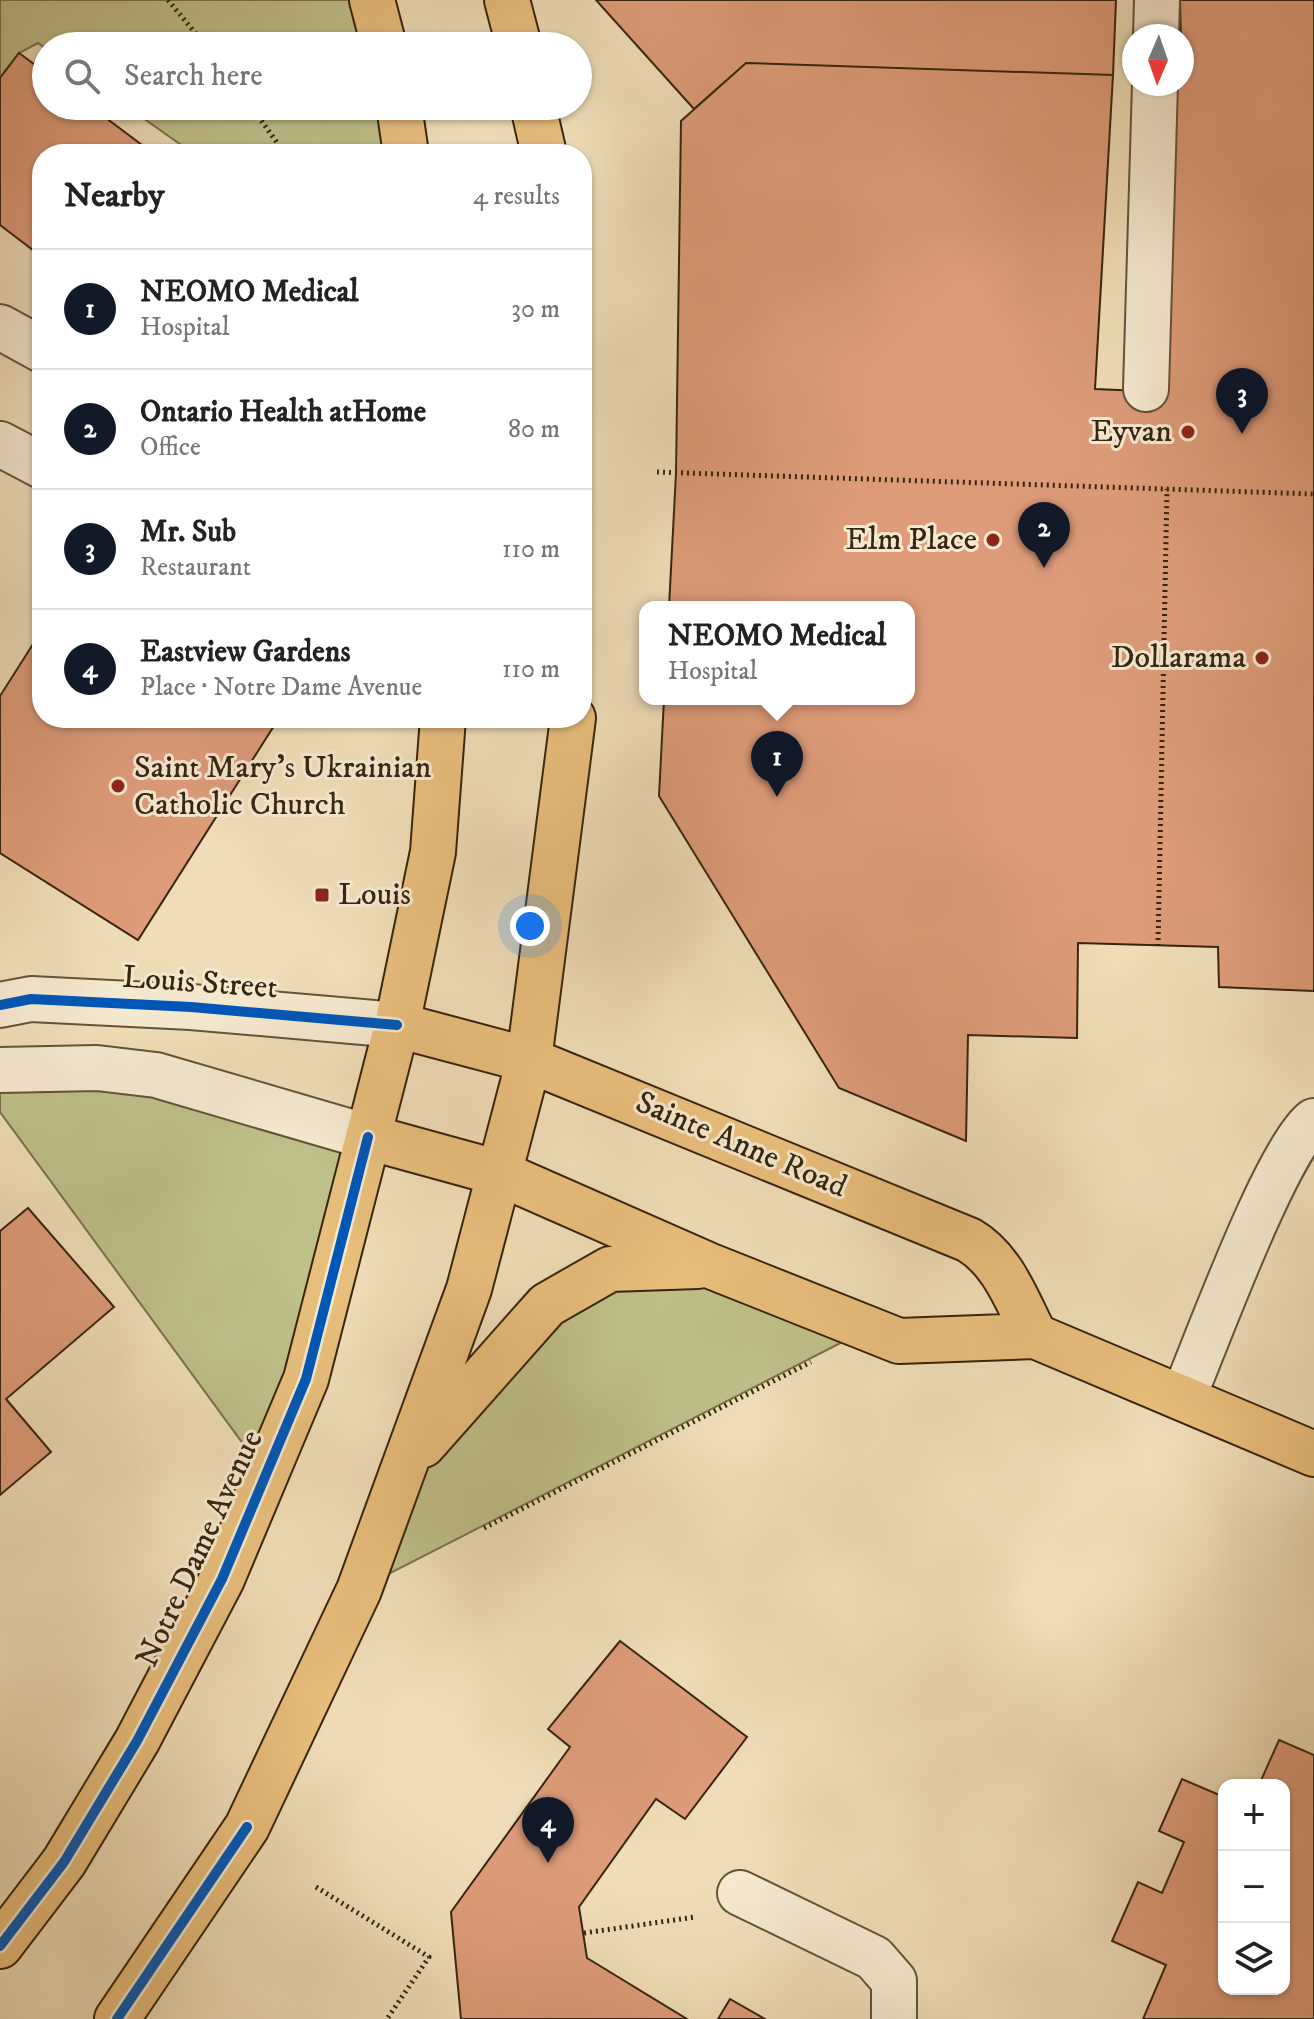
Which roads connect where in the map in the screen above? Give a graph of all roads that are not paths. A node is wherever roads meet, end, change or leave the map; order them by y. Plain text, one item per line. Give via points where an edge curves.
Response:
1 (372, 0) edge
2 (507, 0) edge
3 (1157, 0) edge
4 (1156, 24) edge
5 (380, 32) edge
6 (515, 32) edge
7 (1155, 96) edge
8 (401, 120) edge
9 (536, 120) edge
10 (405, 144) edge
11 (542, 144) edge
12 (0, 327) edge
13 (32, 345) edge
14 (1146, 389) dead end
15 (0, 444) edge
16 (32, 461) edge
17 (442, 728) edge
18 (572, 728) edge
19 (0, 1005) edge
20 (397, 1025) junction
21 (529, 1060) junction
22 (0, 1070) edge
23 (1314, 1121) edge
24 (368, 1137) junction
25 (499, 1173) junction
26 (708, 1265) junction
27 (1035, 1336) junction
28 (1183, 1398) junction
29 (1311, 1447) edge
30 (402, 1470) junction
31 (740, 1893) dead end
32 (0, 1946) edge
33 (117, 2019) edge
34 (894, 2019) edge

1 - 5 main road
2 - 6 main road
3 - 4 street
7 - 14 street
8 - 10 main road
9 - 11 main road
12 - 13 street
15 - 16 street
17 - 20 main road, Notre Dame Avenue via 433,852
18 - 21 main road
19 - 20 street, Louis Street via 31,999 191,1007
20 - 21 main road, Sainte Anne Road
20 - 24 main road, Notre Dame Avenue
21 - 25 main road
21 - 27 main road, Sainte Anne Road via 984,1248
22 - 24 street via 97,1068 156,1075
23 - 28 street via 1280,1169
24 - 25 main road
24 - 32 main road, Notre Dame Avenue via 306,1379 222,1579 80,1836
25 - 26 main road
25 - 30 main road via 469,1289
26 - 27 main road via 899,1341
26 - 30 main road via 610,1269 547,1305
27 - 28 main road
28 - 29 main road
30 - 33 main road via 359,1590 247,1827
31 - 34 street via 874,1958 894,1981

